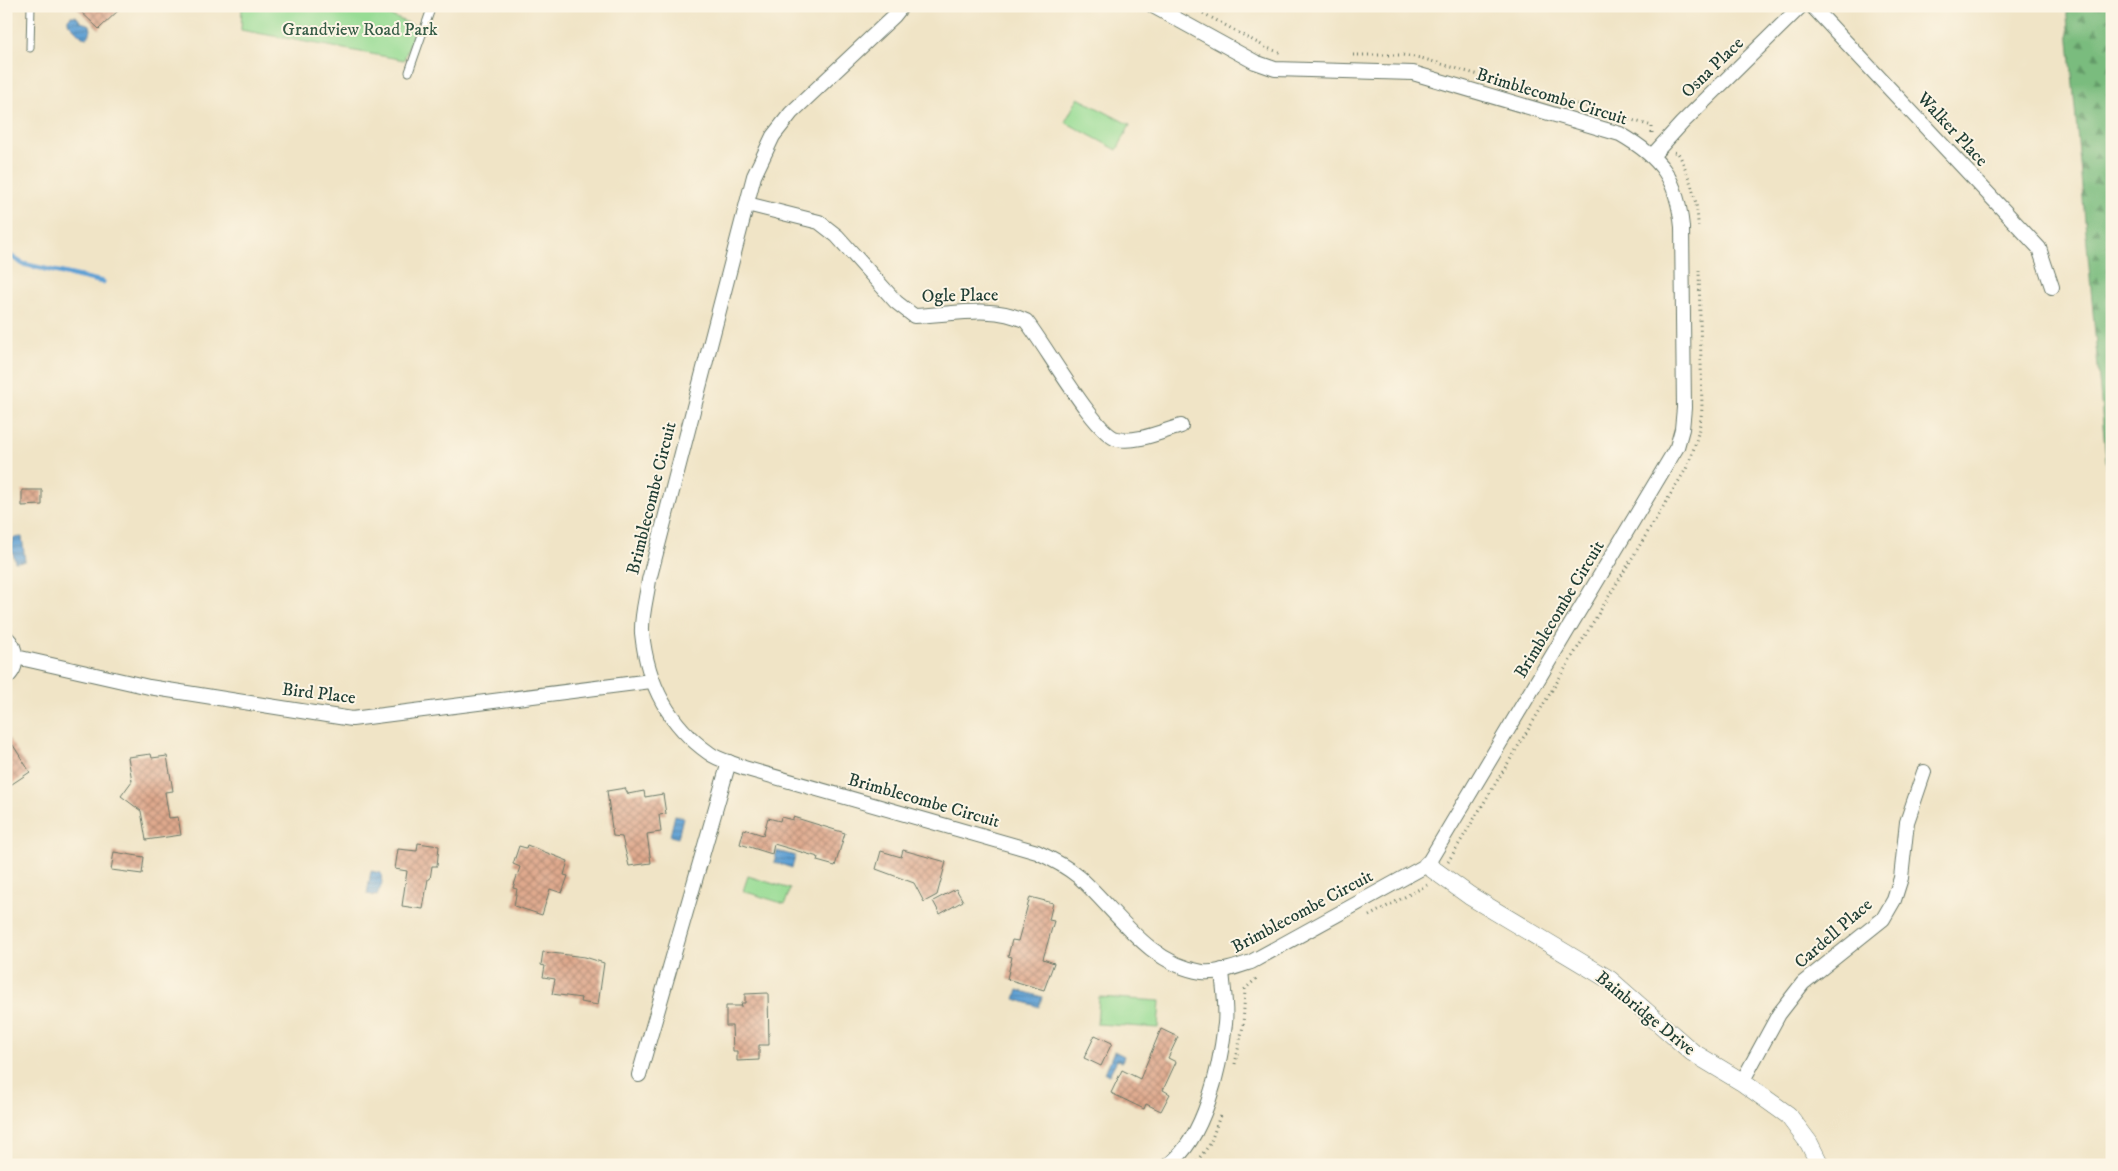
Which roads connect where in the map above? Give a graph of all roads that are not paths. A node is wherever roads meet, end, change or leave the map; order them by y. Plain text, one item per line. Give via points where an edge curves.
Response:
1 (31, 6) edge
2 (432, 6) edge
3 (902, 6) edge
4 (1153, 6) edge
5 (1801, 6) edge
6 (1812, 6) edge
7 (30, 48) dead end
8 (409, 72) dead end
9 (1652, 156) junction
10 (747, 204) junction
11 (2052, 287) dead end
12 (1181, 426) dead end
13 (6, 637) edge
14 (16, 657) junction
15 (6, 678) edge
16 (651, 681) junction
17 (729, 762) junction
18 (1924, 772) dead end
19 (1428, 865) junction
20 (1222, 970) junction
21 (639, 1075) dead end
22 (1742, 1082) junction
23 (1168, 1165) edge
24 (1820, 1165) edge

1 - 7 lane
2 - 8 lane
3 - 10 street, Brimblecombe Circuit via 791,113 773,136 754,176
4 - 9 street, Brimblecombe Circuit via 1255,62 1275,69 1413,73 1613,132 1639,145
5 - 9 street, Osna Place
6 - 11 street, Walker Place via 2039,248
9 - 19 street, Brimblecombe Circuit via 1664,167 1672,182 1682,227 1682,429 1672,455
10 - 12 street, Ogle Place via 818,222 837,236 896,302 914,316 994,310 1026,321 1105,432 1117,439 1137,438
10 - 16 street, Brimblecombe Circuit via 649,580 642,632
13 - 14 street
14 - 15 street
14 - 16 street, Bird Place via 149,687 352,719
16 - 17 street, Brimblecombe Circuit via 664,707 683,731 710,754
17 - 20 street, Brimblecombe Circuit via 1037,852 1059,862 1079,877 1142,942 1164,957 1182,967 1204,972
17 - 21 street
18 - 22 street, Cardell Place via 1908,822 1901,878 1883,919 1803,983 1779,1014
19 - 20 street, Brimblecombe Circuit via 1250,962
19 - 22 street, Bainbridge Drive via 1470,896 1610,980 1692,1052
20 - 23 street via 1225,1022 1210,1093 1193,1138
22 - 24 street, Bainbridge Drive via 1788,1115 1809,1143

